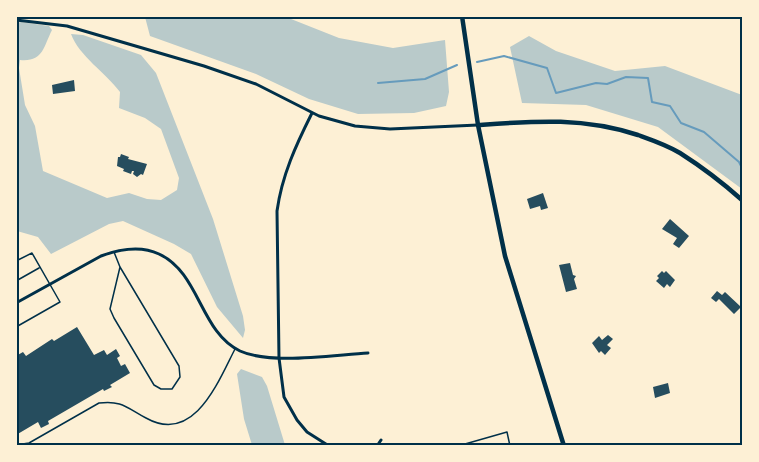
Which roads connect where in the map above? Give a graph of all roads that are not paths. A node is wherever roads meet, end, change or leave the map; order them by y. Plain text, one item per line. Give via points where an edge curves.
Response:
1 (462, 16) edge
2 (16, 20) edge
3 (312, 112) junction
4 (478, 125) junction
5 (742, 200) edge
6 (114, 251) junction
7 (16, 261) edge
8 (120, 267) junction
9 (40, 268) junction
10 (16, 281) edge
11 (49, 285) junction
12 (16, 303) edge
13 (16, 327) edge
14 (236, 348) junction
15 (368, 353) dead end
16 (279, 358) junction
17 (381, 440) joint
18 (16, 445) edge
19 (329, 446) edge
20 (377, 446) edge
21 (382, 446) edge
22 (458, 446) edge
23 (510, 446) edge
24 (564, 446) edge

1 - 4 main road
2 - 3 street via 67,26 204,66 256,84
3 - 4 street via 371,129
3 - 16 street via 287,165 278,203
4 - 5 main road via 541,120 616,127 679,152
4 - 24 main road via 505,256
6 - 8 lane
6 - 11 street
6 - 14 street via 152,251 174,262 219,333
7 - 9 lane via 32,253
8 - 8 lane via 110,309 154,385 172,389 180,377 179,366
9 - 10 lane
9 - 11 lane
11 - 12 street
11 - 13 lane via 60,302
14 - 16 street via 251,355
14 - 18 lane via 204,406 188,420 160,424 112,401 99,403 29,443
15 - 16 street
16 - 19 street via 284,397 290,410 307,432
17 - 20 street
17 - 21 lane
22 - 23 lane via 507,432

